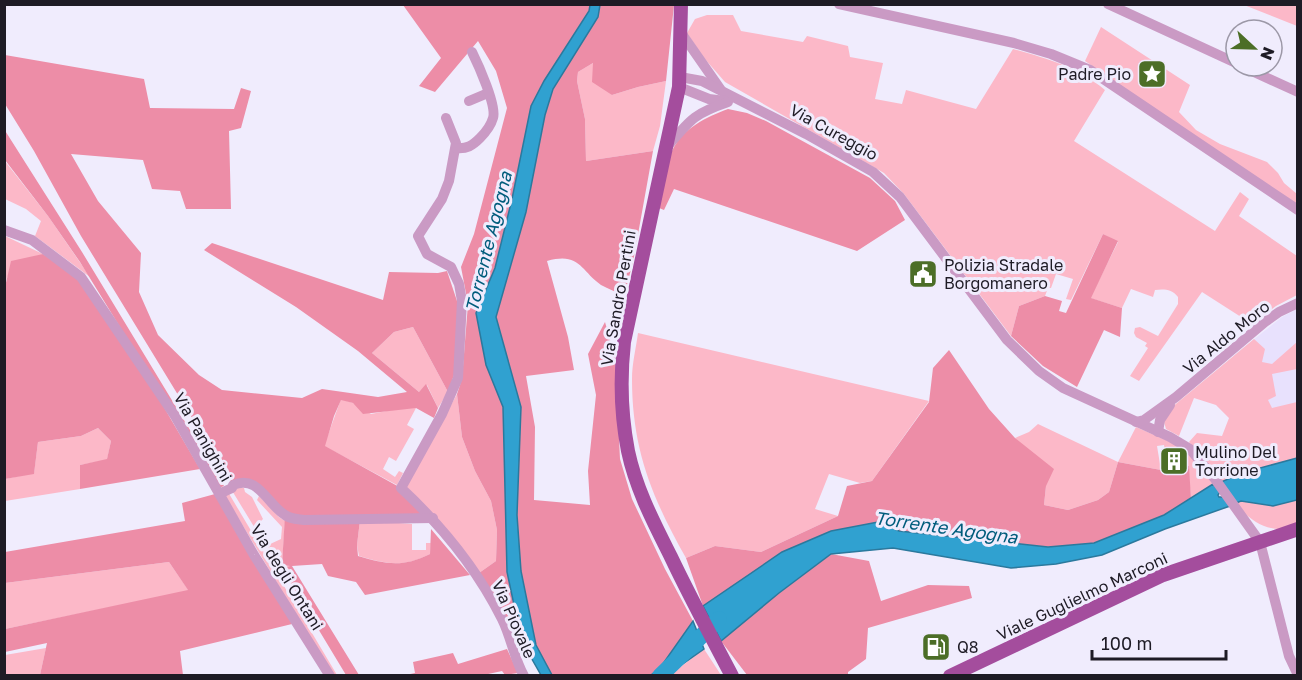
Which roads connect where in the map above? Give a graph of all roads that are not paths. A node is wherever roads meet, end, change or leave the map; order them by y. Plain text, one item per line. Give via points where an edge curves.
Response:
1 (681, 4) edge
2 (839, 4) edge
3 (1108, 4) edge
4 (682, 34) junction
5 (472, 52) dead end
6 (1224, 57) edge
7 (1268, 78) edge
8 (680, 82) junction
9 (722, 90) junction
10 (1298, 92) edge
11 (488, 93) junction
12 (469, 101) dead end
13 (728, 102) junction
14 (749, 106) junction
15 (446, 117) dead end
16 (456, 148) junction
17 (666, 148) junction
18 (1298, 210) edge
19 (4, 230) edge
20 (1298, 303) edge
21 (1176, 398) junction
22 (1137, 422) junction
23 (1158, 432) junction
24 (219, 494) junction
25 (433, 518) junction
26 (1298, 530) edge
27 (1260, 542) junction
28 (330, 675) edge
29 (524, 675) edge
30 (732, 675) edge
31 (950, 675) edge
32 (1297, 675) edge

1 - 4 main road
2 - 18 street via 1014,43 1090,70
3 - 6 street
4 - 8 main road
4 - 9 street
5 - 11 street
7 - 10 street
8 - 9 street via 702,81
8 - 13 street via 709,99
8 - 17 main road, Via Sandro Pertini
9 - 14 street
11 - 12 street
11 - 16 street via 494,118 472,146
13 - 14 street
13 - 17 street via 693,117
14 - 22 street, Via Cureggio via 880,177 900,197 1007,340 1029,362 1063,388
15 - 16 street
16 - 25 street, Via Piovale via 442,200 418,236 427,254 451,267 459,284 462,301 458,378 401,488
17 - 30 main road, Via Sandro Pertini via 624,342 622,406 635,477 694,605
19 - 24 street, Via Panighini via 32,240 81,277 175,416
20 - 21 street, Via Aldo Moro via 1265,322
21 - 22 street, Via Aldo Moro
21 - 23 street, Via Aldo Moro via 1164,412
22 - 23 street, Via Cureggio
23 - 27 street, Via Cureggio via 1190,449
24 - 25 street, Via Panighini via 247,482 288,517 304,520
24 - 28 street, Via degli Ontani
25 - 29 street, Via Piovale via 482,581
26 - 27 main road, Viale Guglielmo Marconi
27 - 31 main road, Viale Guglielmo Marconi via 1163,575
27 - 32 street

